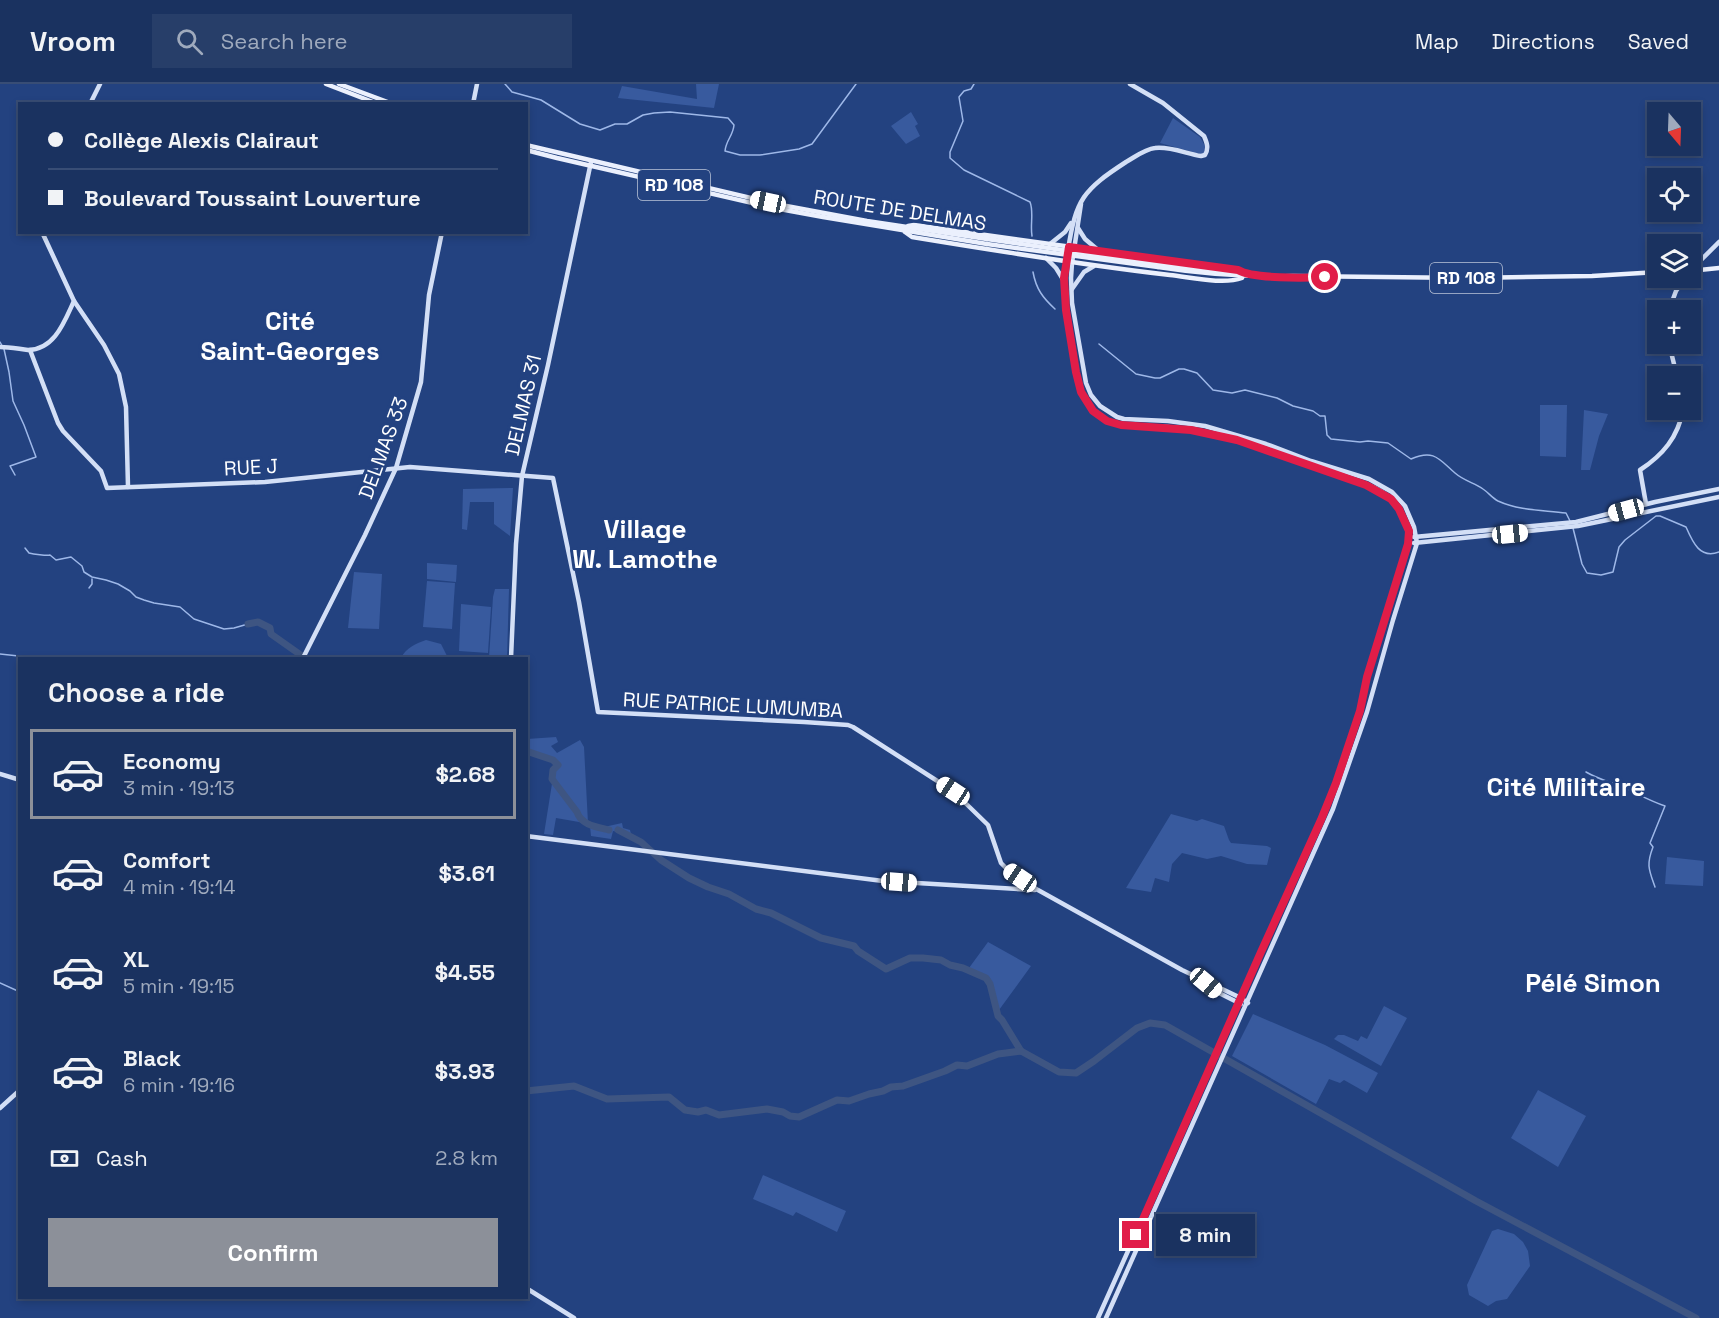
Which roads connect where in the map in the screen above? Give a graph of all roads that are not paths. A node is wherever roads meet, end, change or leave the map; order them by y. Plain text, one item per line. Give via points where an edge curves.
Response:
1 (100, 84) edge
2 (326, 84) edge
3 (339, 84) edge
4 (477, 84) edge
5 (1130, 84) edge
6 (91, 102) edge
7 (373, 102) edge
8 (388, 102) edge
9 (473, 102) edge
10 (528, 148) edge
11 (590, 163) junction
12 (1081, 202) junction
13 (1075, 216) junction
14 (1078, 227) junction
15 (904, 229) junction
16 (43, 234) edge
17 (442, 234) edge
18 (1719, 242) edge
19 (1050, 244) junction
20 (1072, 247) junction
21 (1101, 251) junction
22 (1046, 258) junction
23 (1701, 261) edge
24 (1068, 262) junction
25 (1096, 265) junction
26 (1719, 268) edge
27 (1701, 270) edge
28 (1647, 273) edge
29 (1245, 275) junction
30 (1064, 282) junction
31 (1071, 289) junction
32 (74, 301) junction
33 (2, 347) edge
34 (30, 350) junction
35 (1680, 420) edge
36 (396, 468) junction
37 (522, 476) junction
38 (1369, 479) junction
39 (1366, 485) junction
40 (128, 488) junction
41 (1716, 489) edge
42 (1719, 497) edge
43 (1646, 504) junction
44 (1648, 513) junction
45 (1577, 524) junction
46 (1567, 525) junction
47 (1416, 537) junction
48 (1408, 541) junction
49 (1416, 543) junction
50 (1388, 608) junction
51 (1396, 611) junction
52 (304, 657) edge
53 (511, 657) edge
54 (598, 712) joint
55 (0, 774) edge
56 (18, 779) edge
57 (1321, 820) junction
58 (1328, 823) junction
59 (528, 836) edge
60 (1038, 890) junction
61 (1240, 1000) junction
62 (1247, 1005) junction
63 (18, 1092) edge
64 (0, 1108) edge
65 (528, 1289) edge
66 (573, 1318) edge
67 (1098, 1318) edge
68 (1106, 1318) edge

1 - 6 street
2 - 7 main road
3 - 8 main road
4 - 9 street
5 - 12 street via 1204,136 1208,151 1201,156 1167,148 1146,150 1090,188
10 - 11 main road, ROUTE DE DELMAS / RD 108
11 - 15 main road, ROUTE DE DELMAS / RD 108 via 774,208
11 - 37 street, DELMAS 31
12 - 13 street
12 - 14 street
13 - 19 street via 1065,232
13 - 20 street
14 - 20 street
14 - 21 street via 1085,239
15 - 19 main road via 914,225
15 - 22 main road via 912,237
15 - 29 main road, ROUTE DE DELMAS / RD 108, bridge
16 - 32 street
17 - 36 street, DELMAS 33 via 429,295 421,382
18 - 23 street
19 - 20 main road
20 - 21 main road
20 - 24 street
21 - 29 main road via 1238,270
22 - 24 main road
22 - 30 street
24 - 25 main road
24 - 30 street
24 - 31 street
25 - 29 main road via 1213,280 1236,280
25 - 31 street via 1084,272
26 - 27 main road
28 - 29 main road, ROUTE DE DELMAS / RD 108 via 1469,278
30 - 39 street via 1081,392 1099,416 1128,426 1168,427 1237,440
31 - 38 street via 1086,383 1109,414 1124,419 1205,426
32 - 34 street via 61,330 48,342
32 - 40 street via 119,374 126,407
33 - 34 street
34 - 40 street, RUE J via 63,431 101,471 107,488
35 - 43 street via 1669,445 1640,470
36 - 37 street, RUE J
36 - 40 street, RUE J via 265,482
36 - 52 street, DELMAS 33
37 - 53 street, DELMAS 31
37 - 54 street, RUE J via 555,480
38 - 39 street
38 - 47 street via 1392,492 1405,506
39 - 48 street via 1395,504 1409,531
41 - 43 street
42 - 44 street
43 - 44 street
43 - 45 street
44 - 45 street
45 - 46 street
46 - 47 street
46 - 49 street
47 - 48 street
47 - 49 street
48 - 49 street
48 - 50 street
49 - 51 street
50 - 51 street
50 - 57 street via 1360,711
51 - 58 street via 1367,712
54 - 60 street, RUE PATRICE LUMUMBA via 853,727 966,802 988,825 1001,863
55 - 56 street
57 - 58 street
57 - 61 street
58 - 62 street
59 - 60 street via 883,881
60 - 61 street, RUE PATRICE LUMUMBA via 1217,992
61 - 62 street, RUE PATRICE LUMUMBA
61 - 67 street
62 - 68 street
63 - 64 street
65 - 66 street

